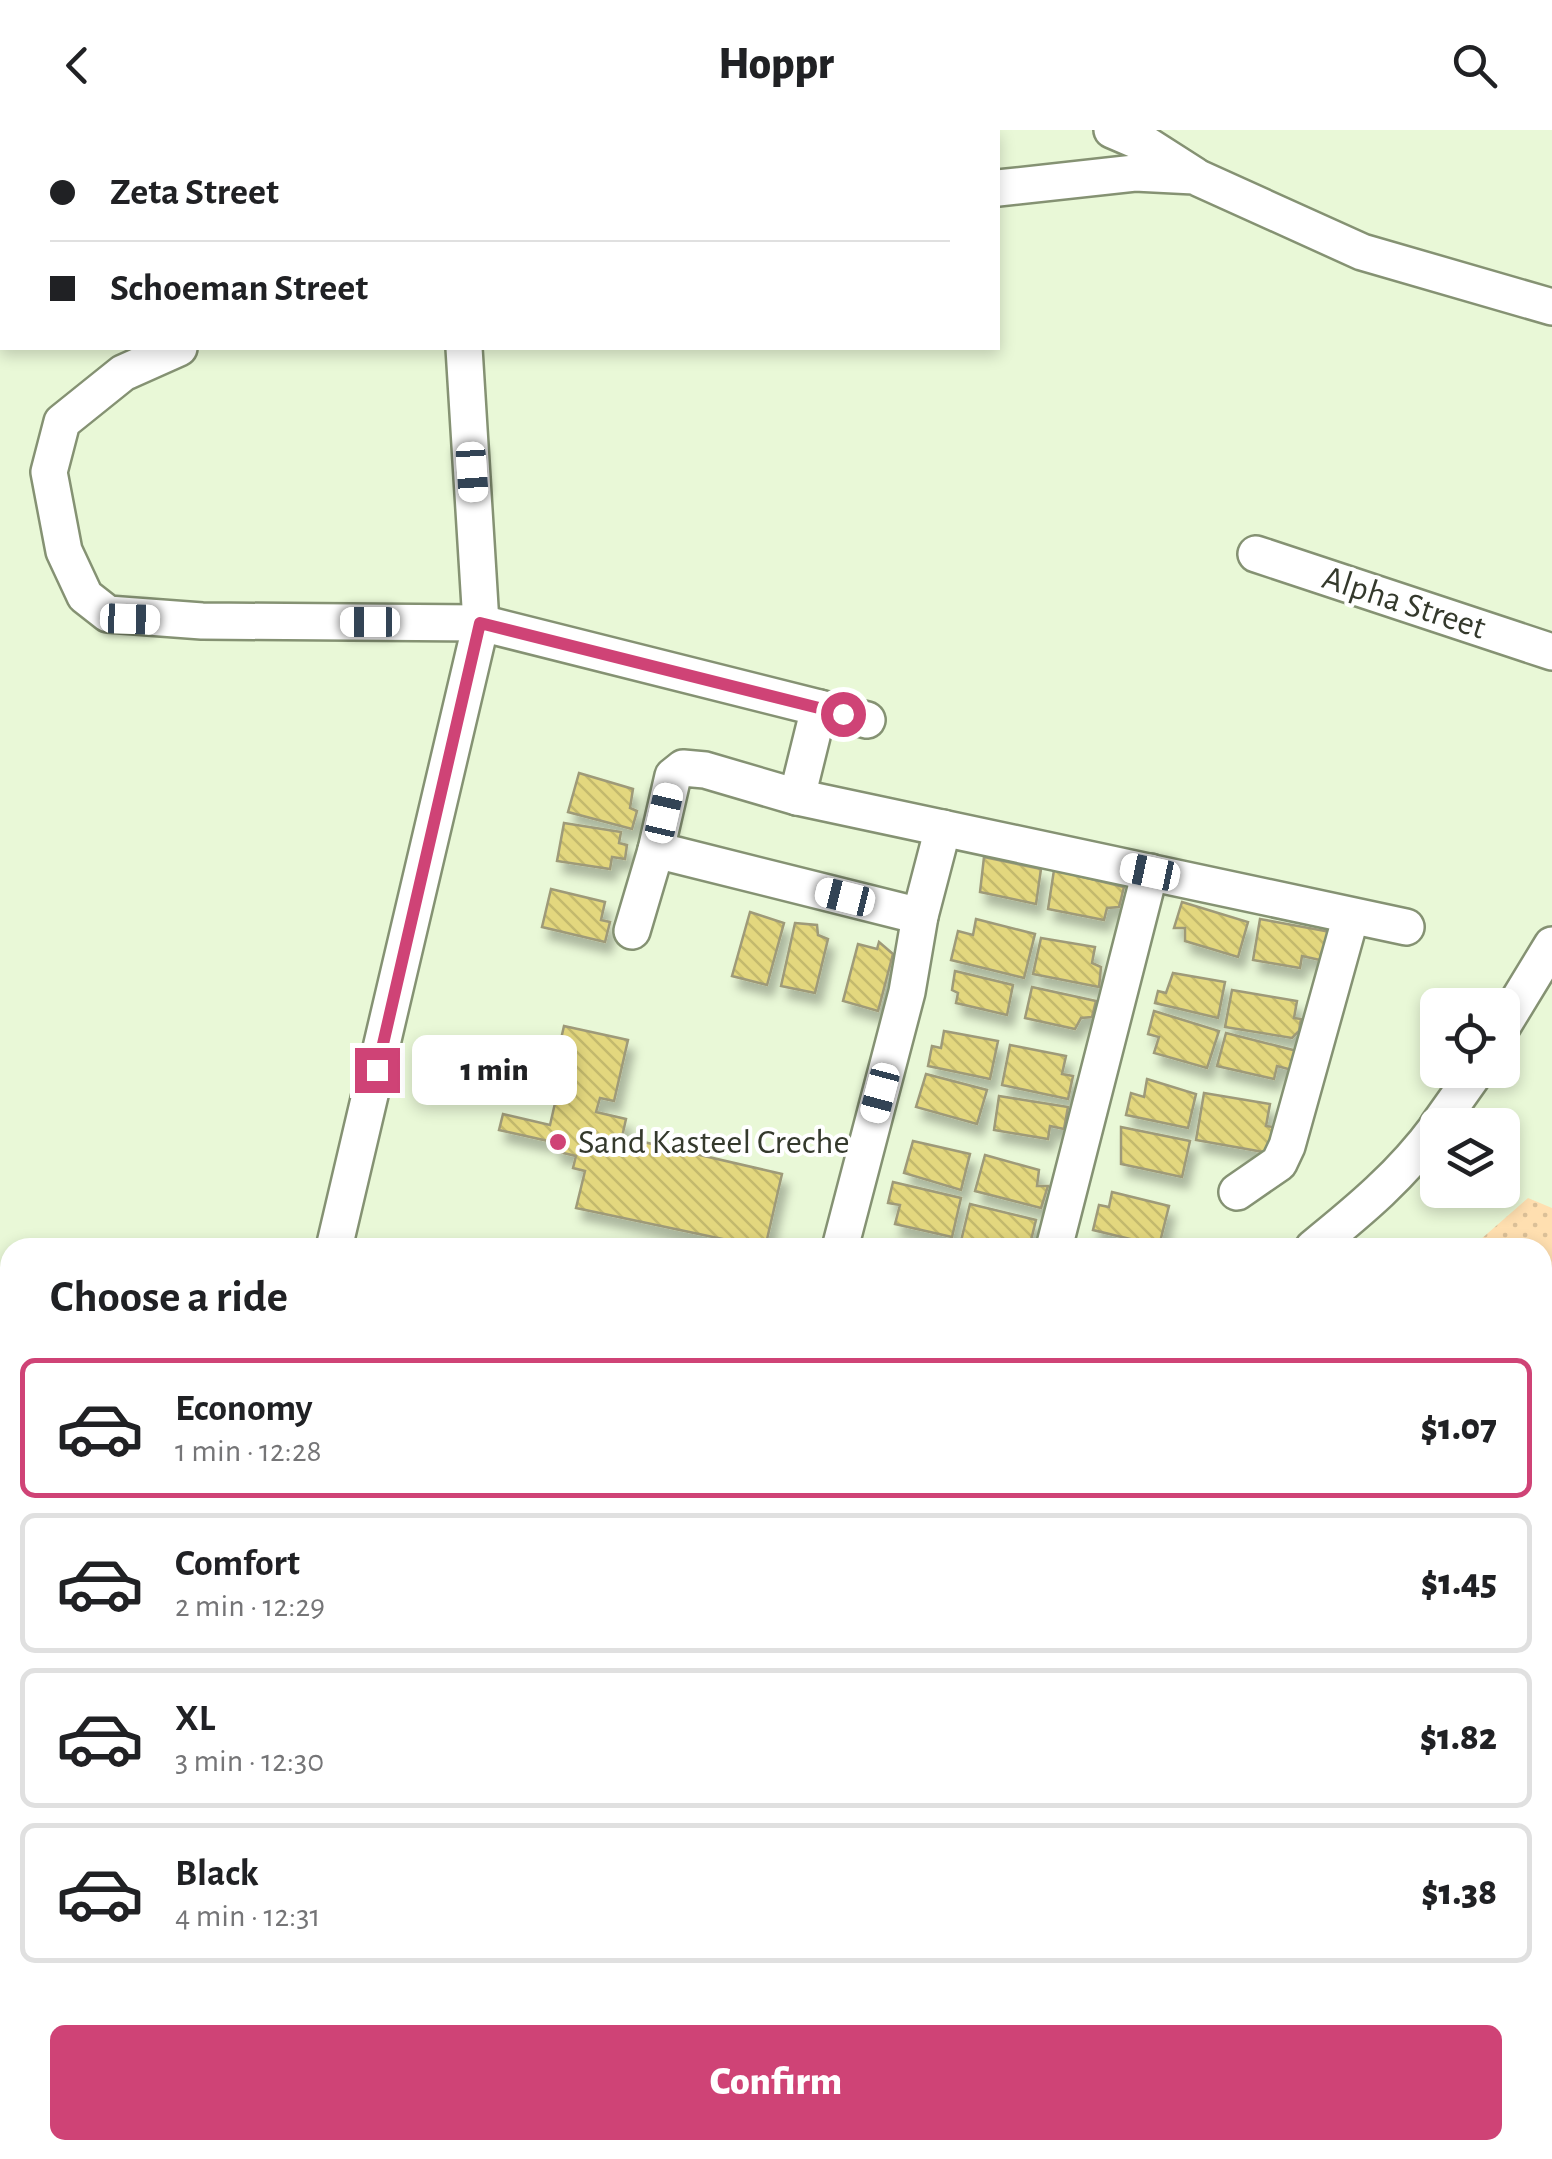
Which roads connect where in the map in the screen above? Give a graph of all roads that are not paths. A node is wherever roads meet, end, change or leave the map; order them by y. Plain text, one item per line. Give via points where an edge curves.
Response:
1 (1112, 130) edge
2 (1194, 176) junction
3 (1000, 188) edge
4 (1552, 307) edge
5 (174, 350) edge
6 (464, 350) edge
7 (1256, 554) dead end
8 (480, 623) junction
9 (1552, 652) edge
10 (819, 708) junction
11 (868, 720) dead end
12 (797, 797) junction
13 (943, 828) junction
14 (656, 850) junction
15 (1150, 872) junction
16 (920, 916) junction
17 (1351, 916) junction
18 (1406, 927) dead end
19 (632, 931) dead end
20 (1552, 946) edge
21 (1520, 998) edge
22 (1420, 1147) edge
23 (1237, 1192) dead end
24 (336, 1238) edge
25 (843, 1238) edge
26 (1057, 1238) edge
27 (1325, 1238) edge

1 - 2 street
2 - 3 street via 1135,173
2 - 4 street via 1362,252
5 - 8 street via 122,373 62,422 49,472 64,551 85,596 108,614 130,619
6 - 8 street
7 - 9 street, Alpha Street
8 - 10 street
8 - 24 street
10 - 11 street
10 - 12 street
12 - 13 street
12 - 14 street via 683,768 673,776
13 - 15 street
13 - 16 street
14 - 16 street
14 - 19 street
15 - 17 street
15 - 26 street
16 - 25 street via 907,992
17 - 18 street
17 - 23 street via 1287,1146 1279,1163
20 - 21 street
22 - 27 street via 1375,1198

